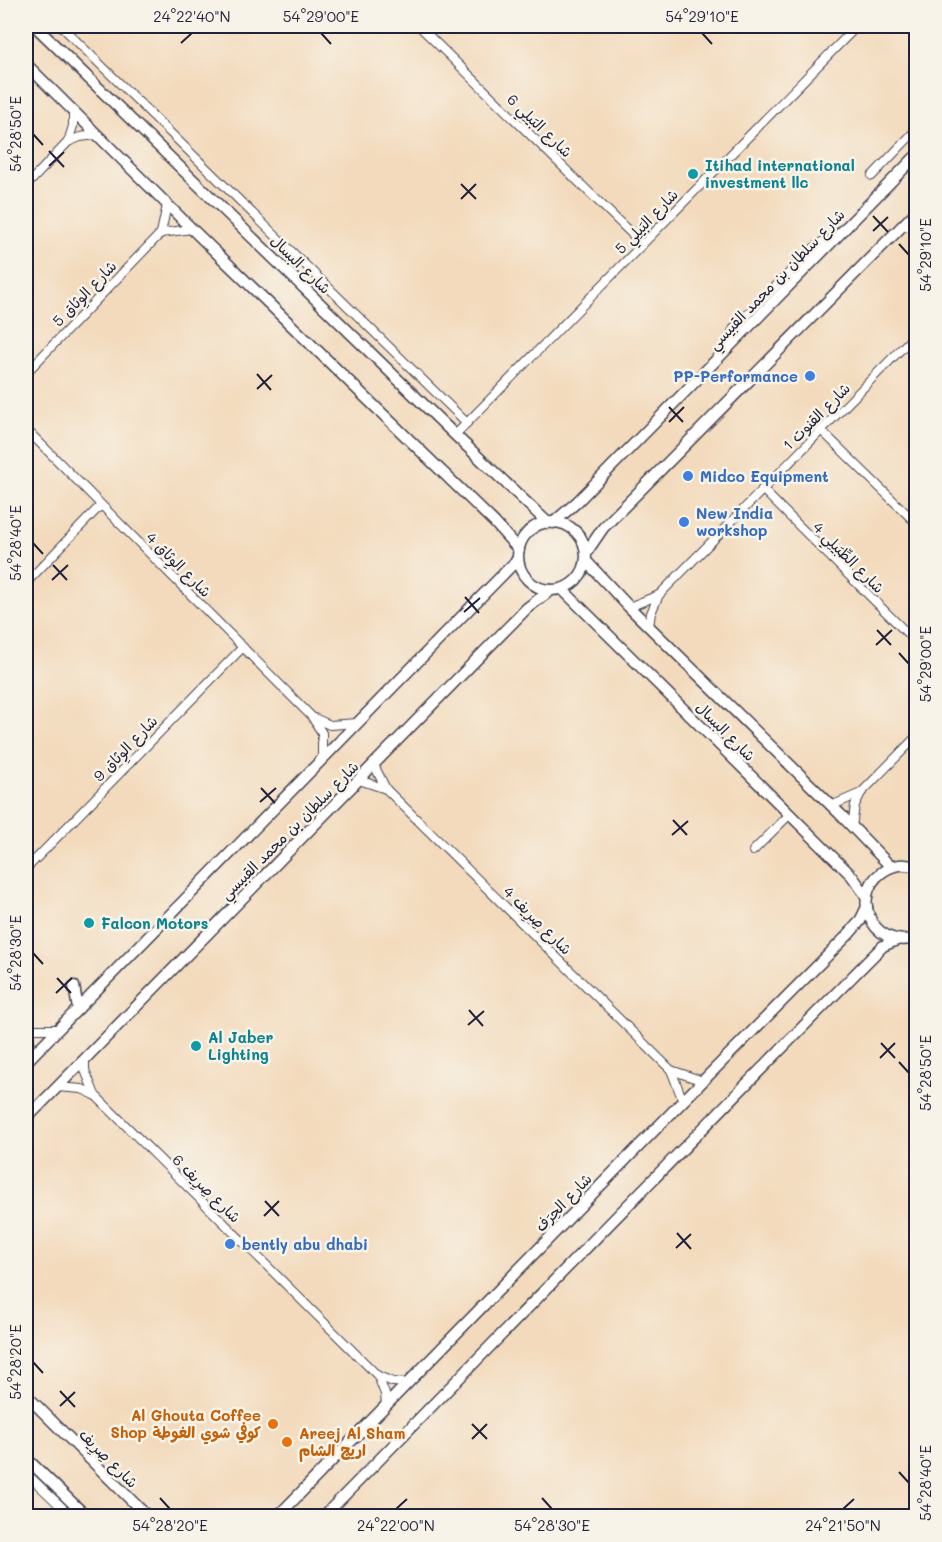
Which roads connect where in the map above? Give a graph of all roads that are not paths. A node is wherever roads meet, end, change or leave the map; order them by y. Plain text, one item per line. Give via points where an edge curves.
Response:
1 (35, 26) edge
2 (61, 26) edge
3 (419, 26) edge
4 (857, 26) edge
5 (26, 64) edge
6 (73, 111) junction
7 (916, 130) edge
8 (96, 135) junction
9 (68, 142) junction
10 (916, 156) edge
11 (872, 176) dead end
12 (26, 186) edge
13 (167, 205) junction
14 (916, 212) edge
15 (904, 225) junction
16 (916, 229) edge
17 (192, 230) junction
18 (161, 233) junction
19 (642, 244) junction
20 (916, 334) edge
21 (26, 373) edge
22 (467, 423) junction
23 (26, 429) edge
24 (821, 430) junction
25 (455, 435) junction
26 (762, 489) junction
27 (101, 506) junction
28 (550, 523) junction
29 (916, 523) edge
30 (518, 555) junction
31 (586, 557) junction
32 (26, 583) edge
33 (556, 590) junction
34 (659, 595) junction
35 (629, 607) junction
36 (649, 626) junction
37 (916, 642) edge
38 (243, 647) junction
39 (312, 717) junction
40 (359, 723) junction
41 (916, 737) edge
42 (321, 761) junction
43 (374, 765) junction
44 (360, 780) junction
45 (386, 789) junction
46 (861, 793) junction
47 (831, 806) junction
48 (790, 814) junction
49 (852, 827) junction
50 (753, 851) dead end
51 (915, 865) edge
52 (891, 867) junction
53 (26, 869) edge
54 (867, 902) junction
55 (916, 939) edge
56 (897, 940) junction
57 (74, 986) dead end
58 (78, 1009) junction
59 (26, 1027) edge
60 (58, 1029) junction
61 (26, 1032) edge
62 (85, 1059) junction
63 (26, 1062) edge
64 (671, 1070) junction
65 (703, 1081) junction
66 (57, 1087) junction
67 (95, 1095) junction
68 (682, 1101) junction
69 (26, 1119) edge
70 (378, 1376) junction
71 (408, 1383) junction
72 (26, 1395) edge
73 (386, 1406) junction
74 (26, 1458) edge
75 (26, 1473) edge
76 (70, 1516) edge
77 (86, 1516) edge
78 (147, 1516) edge
79 (278, 1516) edge
80 (324, 1516) edge

1 - 25 street, شارع البسال
2 - 22 street
3 - 19 street, شارع البَيلِي 6
4 - 19 street, شارع البَيلِي 5
5 - 6 street
6 - 8 street
6 - 9 street
7 - 11 street
8 - 9 street
8 - 13 street
9 - 12 street
10 - 28 street, شارع سلطان بن محمد القبيسي via 577,502
13 - 17 street
13 - 18 street
14 - 15 street
15 - 16 street
15 - 31 street via 603,528
17 - 18 street
17 - 30 street via 494,522
18 - 21 street, شارع الوِثاق 5
19 - 22 street, شارع البَيلِي 5
20 - 24 street, شارع القنوت 1
22 - 25 street, شارع البَيلِي 5
23 - 27 street, شارع الوِثاق 4
24 - 26 street, شارع القنوت 1
24 - 29 street
25 - 28 street, شارع البسال
26 - 34 street, شارع القنوت 1
26 - 37 street, شارع الطِّبَيلِي 4
27 - 32 street
27 - 38 street, شارع الوِثاق 4
28 - 30 street via 527,534
28 - 31 street via 574,531
30 - 33 street via 528,581 539,588
30 - 40 street, شارع سلطان بن محمد القبيسي
31 - 33 street via 579,577
31 - 35 street, شارع البسال
33 - 43 street, شارع سلطان بن محمد القبيسي via 526,609
33 - 48 street, شارع البسال
34 - 35 street, شارع القنوت 1
34 - 36 street, شارع القنوت 1
35 - 36 street, شارع البسال
36 - 47 street, شارع البسال
38 - 39 street, شارع الوِثاق 4
38 - 53 street, شارع الوِثاق 9
39 - 40 street, شارع الوِثاق 4 via 330,725
39 - 42 street, شارع الوِثاق 4 via 322,733
40 - 42 street, شارع سلطان بن محمد القبيسي
41 - 46 street
42 - 58 street, شارع سلطان بن محمد القبيسي
43 - 44 street, شارع سلطان بن محمد القبيسي
43 - 45 street, شارع صِرِيف 4
44 - 45 street, شارع صِرِيف 4
44 - 62 street, شارع سلطان بن محمد القبيسي
45 - 64 street, شارع صِرِيف 4
46 - 47 street
46 - 49 street
47 - 49 street, شارع البسال
48 - 50 street
48 - 54 street, شارع البسال via 852,876
49 - 52 street, شارع البسال
51 - 52 street
52 - 54 street, شارع الحِرَف via 875,879
54 - 56 street, شارع البسال via 876,929
54 - 65 street, شارع الحِرَف via 860,921 849,934
55 - 56 street
56 - 80 street via 873,956
57 - 58 street
58 - 60 street, شارع سلطان بن محمد القبيسي
59 - 60 street
60 - 63 street, شارع سلطان بن محمد القبيسي
61 - 63 street via 30,1040
62 - 66 street, شارع سلطان بن محمد القبيسي
62 - 67 street, شارع صِرِيف 6
64 - 65 street, شارع صِرِيف 4
64 - 68 street, شارع صِرِيف 4
65 - 68 street, شارع الحِرَف
66 - 67 street via 82,1089
66 - 69 street, شارع سلطان بن محمد القبيسي
67 - 70 street, شارع صِرِيف 6
68 - 71 street, شارع الحِرَف
70 - 71 street
70 - 73 street, شارع صِرِيف 6
71 - 73 street, شارع الحِرَف
72 - 78 street, شارع صِرِيف
73 - 79 street, شارع الحِرَف
74 - 77 street
75 - 76 street

